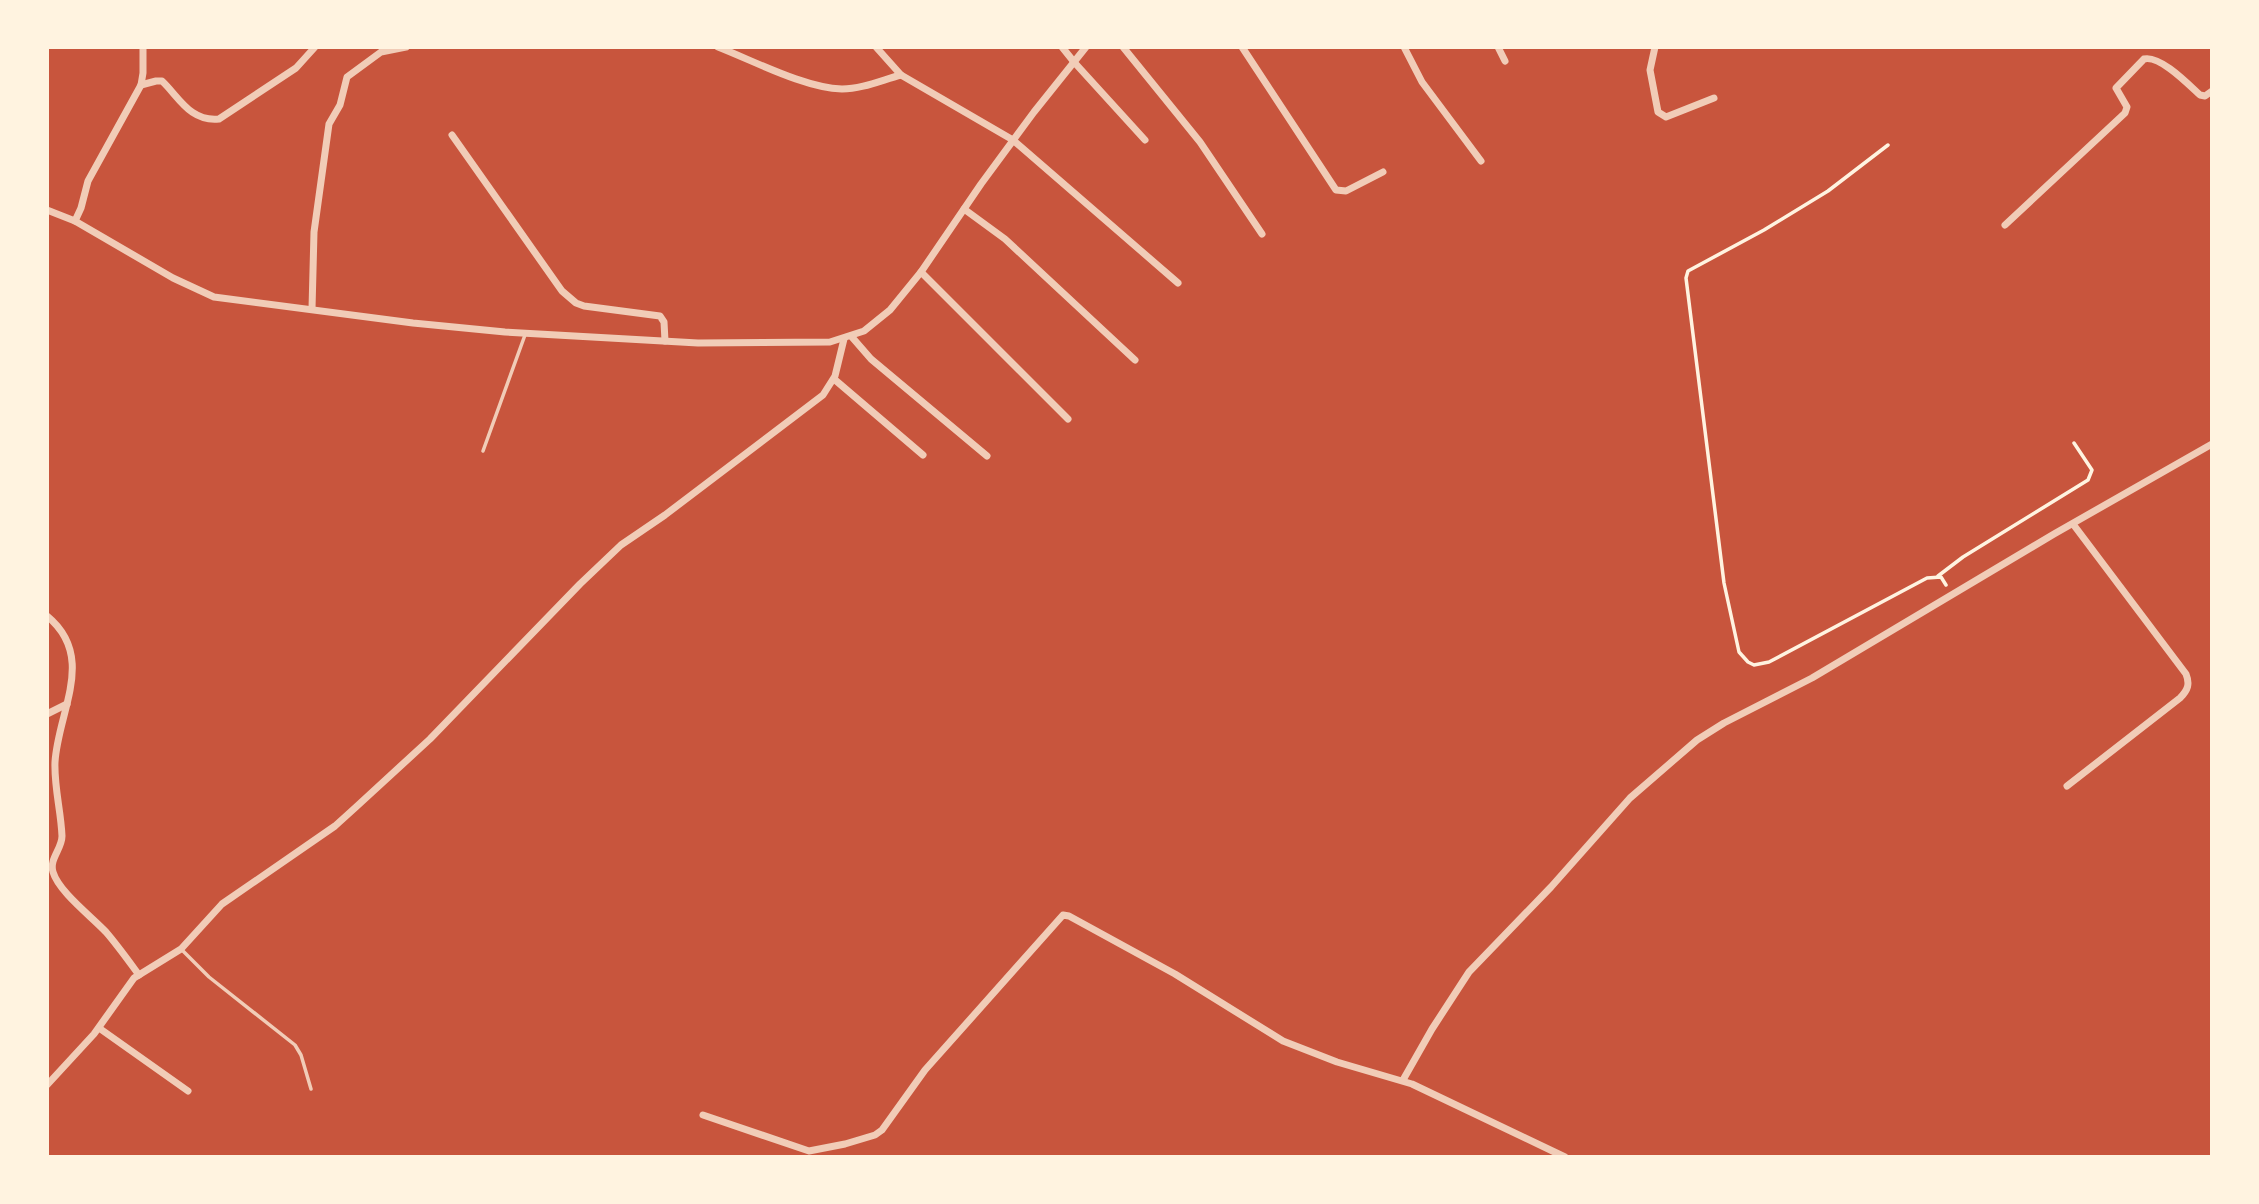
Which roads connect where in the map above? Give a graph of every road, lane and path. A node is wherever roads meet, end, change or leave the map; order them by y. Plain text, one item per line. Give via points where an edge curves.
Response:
1 (143, 47) edge
2 (315, 47) edge
3 (406, 47) edge
4 (718, 47) edge
5 (876, 47) edge
6 (1062, 47) edge
7 (1086, 47) edge
8 (1123, 47) edge
9 (1242, 47) edge
10 (1404, 47) edge
11 (1498, 47) edge
12 (1656, 47) edge
13 (1505, 61) dead end
14 (1074, 62) junction
15 (901, 75) junction
16 (141, 85) junction
17 (2212, 91) edge
18 (1714, 98) dead end
19 (452, 135) dead end
20 (1013, 140) junction
21 (1145, 140) dead end
22 (1888, 145) dead end
23 (1481, 161) dead end
24 (1383, 172) dead end
25 (964, 209) junction
26 (47, 210) edge
27 (75, 221) junction
28 (2005, 225) dead end
29 (1262, 234) dead end
30 (921, 272) junction
31 (1178, 283) dead end
32 (312, 309) junction
33 (525, 333) junction
34 (847, 338) junction
35 (665, 341) junction
36 (1135, 360) dead end
37 (834, 379) junction
38 (1068, 419) dead end
39 (2074, 443) dead end
40 (2212, 444) edge
41 (483, 451) dead end
42 (923, 455) dead end
43 (987, 456) dead end
44 (2073, 524) junction
45 (1938, 576) junction
46 (1952, 597) junction
47 (47, 617) edge
48 (66, 704) junction
49 (47, 713) edge
50 (2067, 786) dead end
51 (181, 949) junction
52 (139, 975) junction
53 (99, 1028) junction
54 (1403, 1080) junction
55 (47, 1085) edge
56 (311, 1088) dead end
57 (188, 1091) dead end
58 (703, 1115) dead end
59 (1566, 1157) edge

1 - 16 street
2 - 16 street via 296,68 219,119 208,119 184,107 162,81
3 - 32 street via 381,52 348,77 329,124 314,232
4 - 15 street via 811,84 841,89
5 - 15 street
6 - 14 street
7 - 14 street
8 - 29 street via 1200,142
9 - 24 street via 1336,190 1346,191
10 - 23 street via 1422,82
11 - 13 street
12 - 18 street via 1650,70 1660,115 1666,117
14 - 20 street
14 - 21 street
15 - 20 street
16 - 27 street via 88,181
17 - 28 street via 2202,96 2167,67 2144,59 2116,88 2127,107 2124,113
19 - 35 street via 562,291 584,306 660,316
20 - 25 street
20 - 31 street
22 - 45 path via 1828,191 1689,270 1686,278 1724,583 1744,659 1754,665 1769,663
25 - 30 street
25 - 36 street via 1005,239
26 - 27 street
27 - 32 street via 214,297
30 - 34 street via 878,322
30 - 38 street
32 - 33 street
33 - 35 street
33 - 41 lane
34 - 35 street via 811,344
34 - 37 street
34 - 43 street
37 - 42 street
37 - 51 street via 802,412 621,545 430,739 334,826 222,904
39 - 45 path via 2092,470 2088,480
40 - 44 street
44 - 46 street
44 - 50 street via 2189,681 2180,698
45 - 46 path
46 - 54 street via 1724,723 1666,765 1469,972
47 - 48 street via 62,632 73,656
48 - 49 street
48 - 52 street via 56,747 62,838 53,871
51 - 52 street
51 - 56 lane via 295,1045
52 - 53 street
53 - 55 street
53 - 57 street
54 - 58 street via 1283,1041 1175,974 1063,915 925,1070 875,1135 809,1151
54 - 59 street

